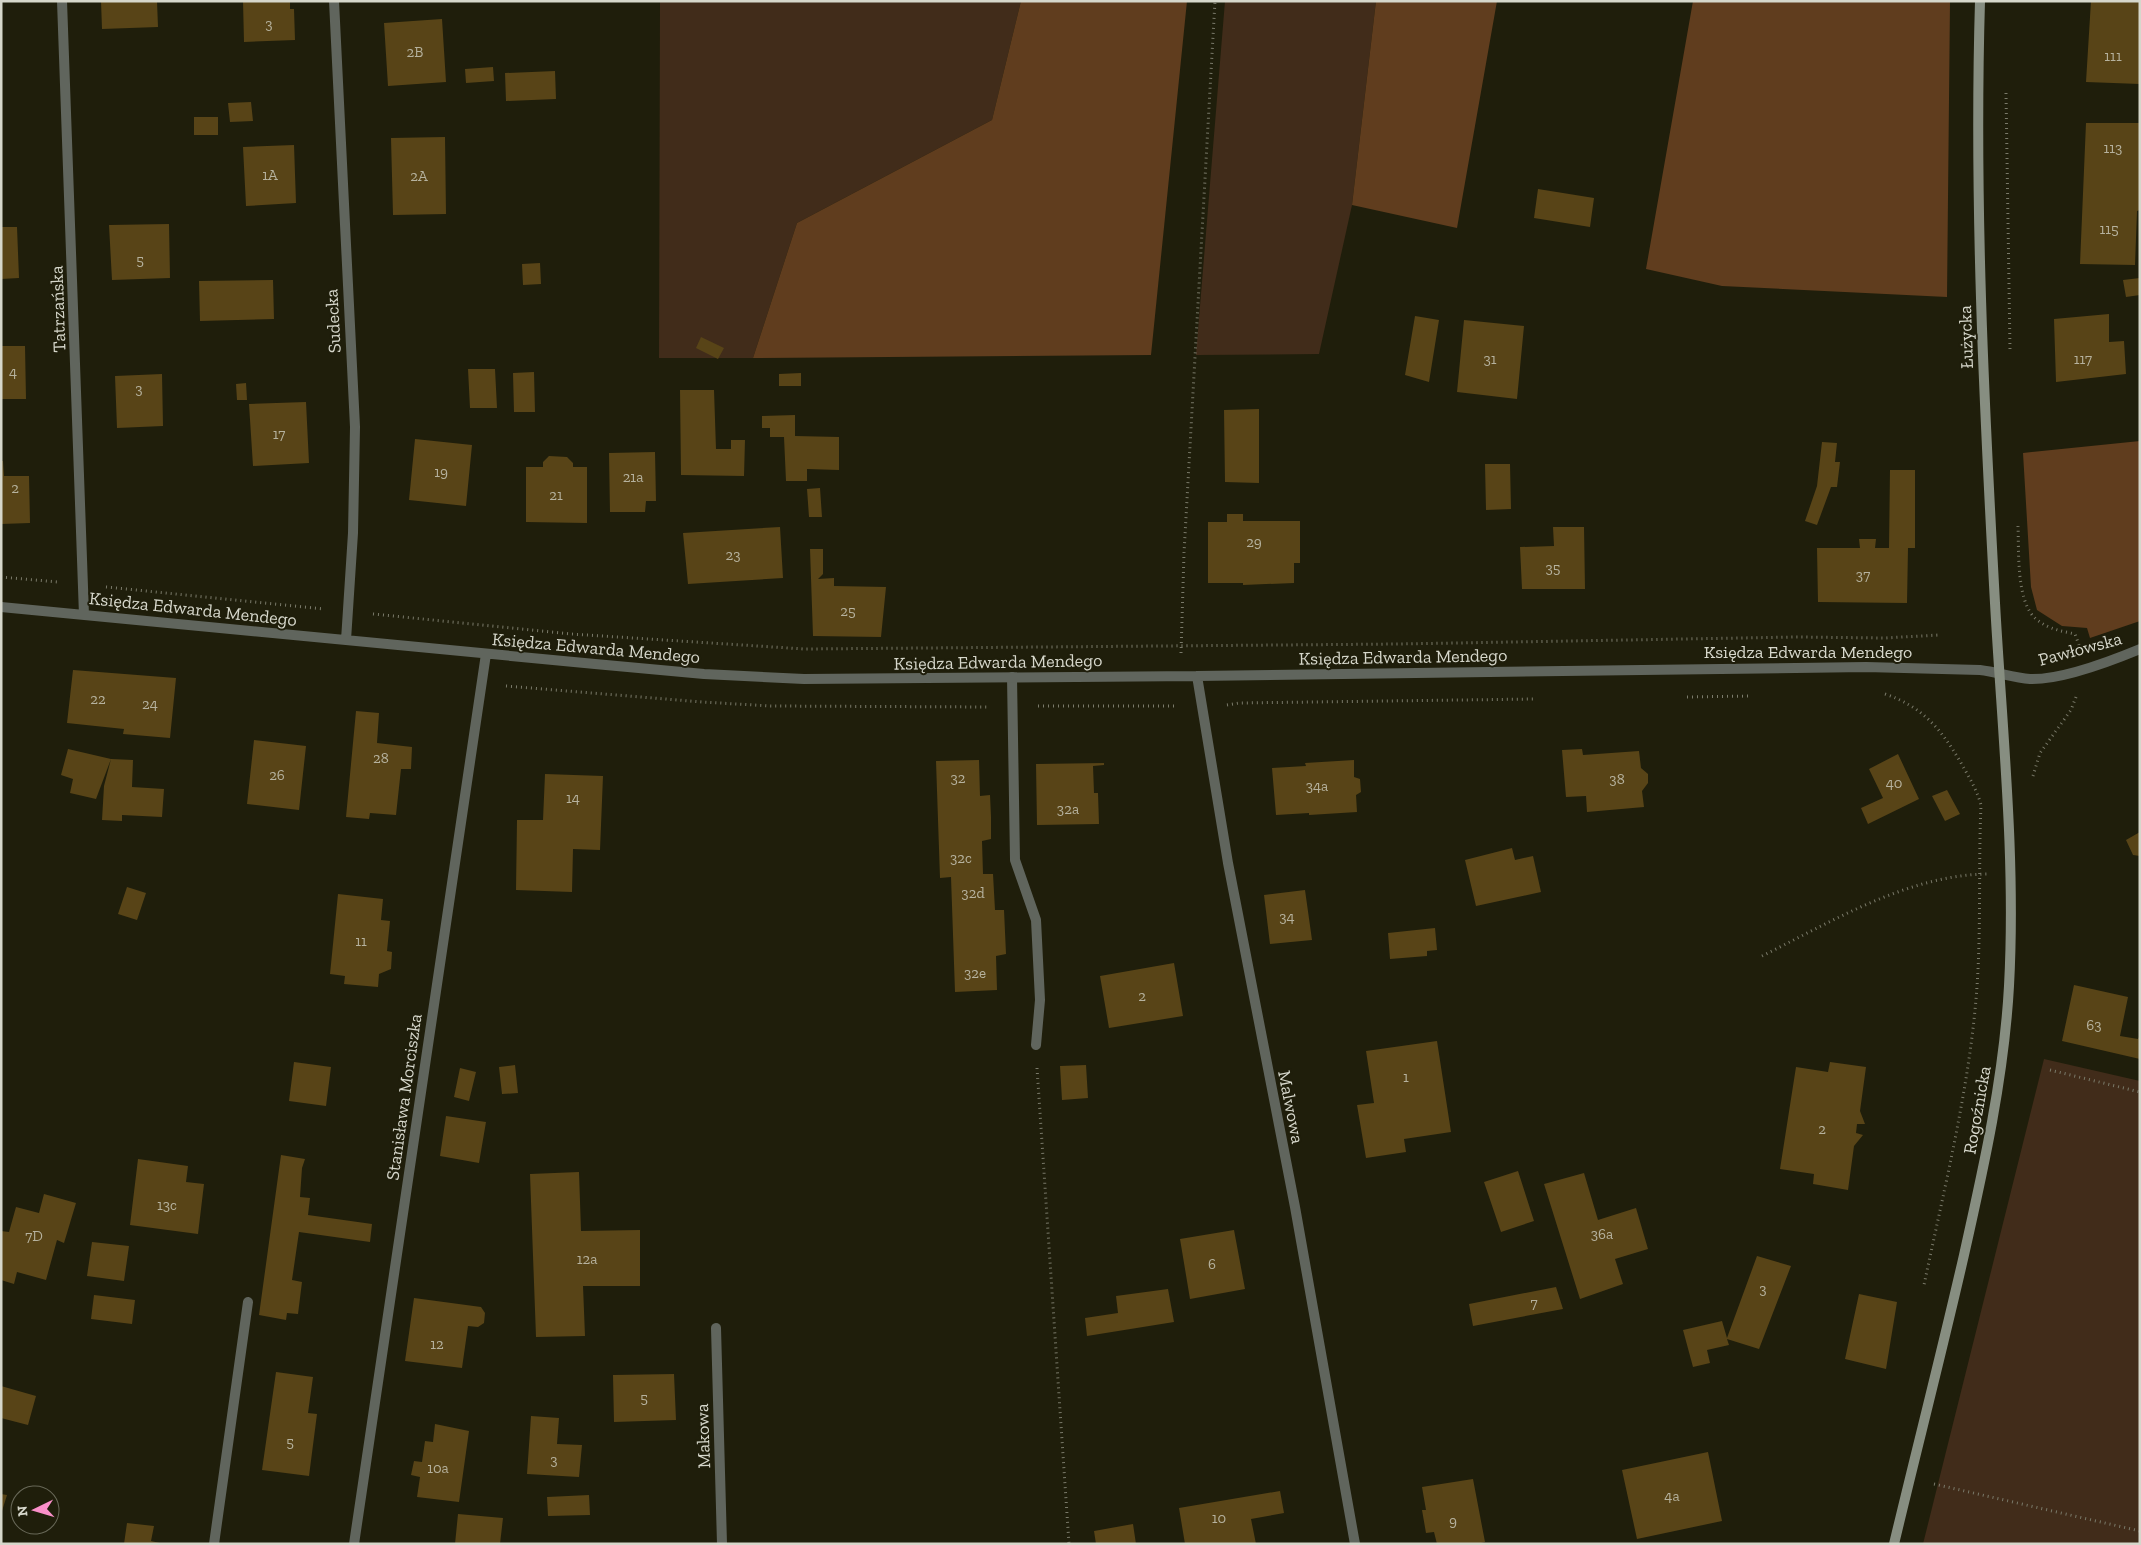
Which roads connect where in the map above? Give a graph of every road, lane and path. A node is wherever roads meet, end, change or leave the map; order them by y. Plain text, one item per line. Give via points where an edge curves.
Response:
1 (62, 1) edge
2 (334, 1) edge
3 (1215, 1) edge
4 (1980, 1) edge
5 (1, 577) edge
6 (83, 585) junction
7 (1, 607) edge
8 (349, 612) junction
9 (84, 615) junction
10 (1939, 635) dead end
11 (346, 640) junction
12 (1181, 645) junction
13 (2140, 649) edge
14 (486, 654) junction
15 (1999, 672) junction
16 (1181, 676) junction
17 (1197, 676) junction
18 (1012, 677) junction
19 (1884, 694) dead end
20 (1752, 696) dead end
21 (1682, 697) dead end
22 (1535, 699) dead end
23 (1202, 705) junction
24 (1013, 707) junction
25 (2010, 873) junction
26 (1980, 874) junction
27 (1762, 956) dead end
28 (1036, 1044) joint
29 (2050, 1070) dead end
30 (2140, 1092) edge
31 (1924, 1285) dead end
32 (248, 1302) dead end
33 (716, 1328) dead end
34 (1931, 1483) dead end
35 (2140, 1531) edge
36 (214, 1544) edge
37 (354, 1544) edge
38 (722, 1544) edge
39 (1069, 1544) edge
40 (1355, 1544) edge
41 (1894, 1544) edge

1 - 6 street, Tatrzańska
2 - 8 street, Sudecka via 354,427
3 - 12 path
4 - 15 street, Łużycka via 1981,341
5 - 6 path
6 - 8 path
6 - 9 street, Tatrzańska
7 - 9 street, Księdza Edwarda Mendego
8 - 11 street, Sudecka
8 - 12 path via 572,634 804,649
9 - 11 street, Księdza Edwarda Mendego
10 - 12 path
11 - 14 street, Księdza Edwarda Mendego
12 - 16 path
13 - 15 street, Pawłowska via 2060,675 2031,679
14 - 18 street, Księdza Edwarda Mendego via 704,674 795,678
14 - 37 street, Stanisława Morciszka
15 - 17 street, Księdza Edwarda Mendego via 1866,667
15 - 25 street, Rogoźnicka
16 - 17 street, Księdza Edwarda Mendego
16 - 18 street, Księdza Edwarda Mendego
17 - 23 street, Malwowa
18 - 24 street
19 - 26 path via 1914,708 1938,728 1970,780 1981,805
20 - 21 path
22 - 23 path
23 - 24 path
23 - 40 street, Malwowa via 1228,863 1295,1207
24 - 28 street via 1015,860 1036,920 1040,1000
25 - 26 path
25 - 41 street, Rogoźnicka via 2008,995 1996,1105 1958,1280
26 - 27 path via 1933,880
26 - 31 path via 1978,978 1972,1038
28 - 39 path
29 - 30 path
32 - 36 street
33 - 38 street, Makowa
34 - 35 path

